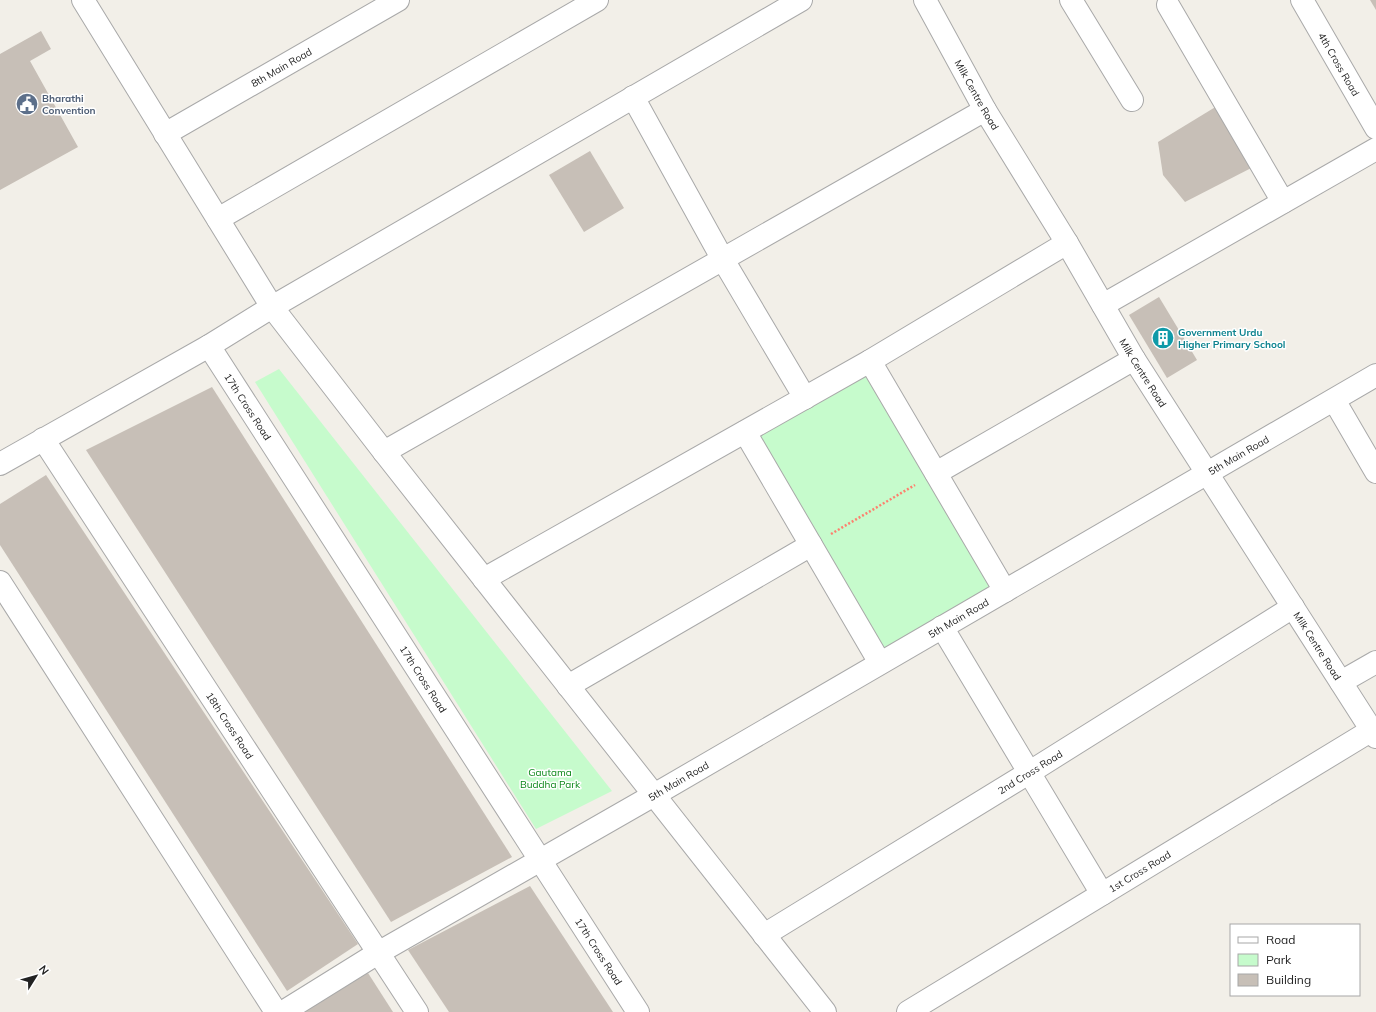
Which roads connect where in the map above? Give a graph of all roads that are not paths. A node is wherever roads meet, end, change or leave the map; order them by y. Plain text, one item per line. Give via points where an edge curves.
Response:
1 (83, 0) edge
2 (398, 0) edge
3 (598, 0) edge
4 (801, 0) edge
5 (925, 0) edge
6 (1072, 0) edge
7 (1302, 0) edge
8 (1168, 5) dead end
9 (633, 97) junction
10 (1132, 100) dead end
11 (985, 110) junction
12 (1376, 128) edge
13 (165, 134) junction
14 (1376, 149) edge
15 (1283, 202) junction
16 (218, 219) junction
17 (1067, 243) junction
18 (722, 258) junction
19 (1103, 305) junction
20 (272, 307) junction
21 (209, 346) junction
22 (1134, 359) junction
23 (870, 361) junction
24 (1376, 374) edge
25 (805, 398) junction
26 (1334, 400) junction
27 (745, 432) junction
28 (43, 439) junction
29 (384, 452) junction
30 (0, 464) edge
31 (1376, 472) edge
32 (936, 473) junction
33 (1207, 474) junction
34 (811, 545) junction
35 (484, 579) junction
36 (0, 582) edge
37 (1005, 591) junction
38 (1294, 607) junction
39 (942, 627) junction
40 (1376, 662) edge
41 (880, 663) junction
42 (1341, 682) junction
43 (568, 686) junction
44 (1374, 734) edge
45 (1030, 772) junction
46 (654, 795) junction
47 (540, 860) junction
48 (1102, 894) junction
49 (764, 935) junction
50 (378, 953) junction
51 (276, 1012) edge
52 (283, 1012) edge
53 (417, 1012) edge
54 (638, 1012) edge
55 (825, 1012) edge
56 (908, 1012) edge

1 - 13 street
2 - 13 street, 8th Main Road
3 - 16 street
4 - 9 street
5 - 11 street, Milk Centre Road
6 - 10 street
7 - 12 street, 4th Cross Road
8 - 15 street
9 - 18 street
9 - 20 street
11 - 17 street, Milk Centre Road
11 - 18 street
13 - 16 street
14 - 15 street
15 - 19 street
16 - 20 street
17 - 19 street, Milk Centre Road
17 - 23 street
18 - 25 street
18 - 29 street
19 - 22 street, Milk Centre Road
20 - 21 street
20 - 29 street
21 - 28 street
21 - 47 street, 17th Cross Road
22 - 32 street
22 - 33 street, Milk Centre Road
23 - 25 street
23 - 32 street
24 - 26 street, 5th Main Road
25 - 27 street
26 - 31 street
26 - 33 street, 5th Main Road
27 - 34 street
27 - 35 street
28 - 30 street
28 - 50 street, 18th Cross Road
29 - 35 street
32 - 37 street
33 - 37 street, 5th Main Road
33 - 38 street, Milk Centre Road
34 - 41 street
34 - 43 street
35 - 43 street
36 - 51 street
37 - 39 street, 5th Main Road
38 - 42 street, Milk Centre Road
38 - 45 street, 2nd Cross Road
39 - 41 street, 5th Main Road
39 - 45 street
40 - 42 street
41 - 46 street, 5th Main Road
42 - 44 street, Milk Centre Road
43 - 46 street
44 - 48 street, 1st Cross Road
45 - 48 street
45 - 49 street, 2nd Cross Road
46 - 47 street, 5th Main Road
46 - 49 street
47 - 50 street, 5th Main Road
47 - 54 street, 17th Cross Road
48 - 56 street, 1st Cross Road
49 - 55 street
50 - 52 street, 5th Main Road
50 - 53 street, 18th Cross Road

